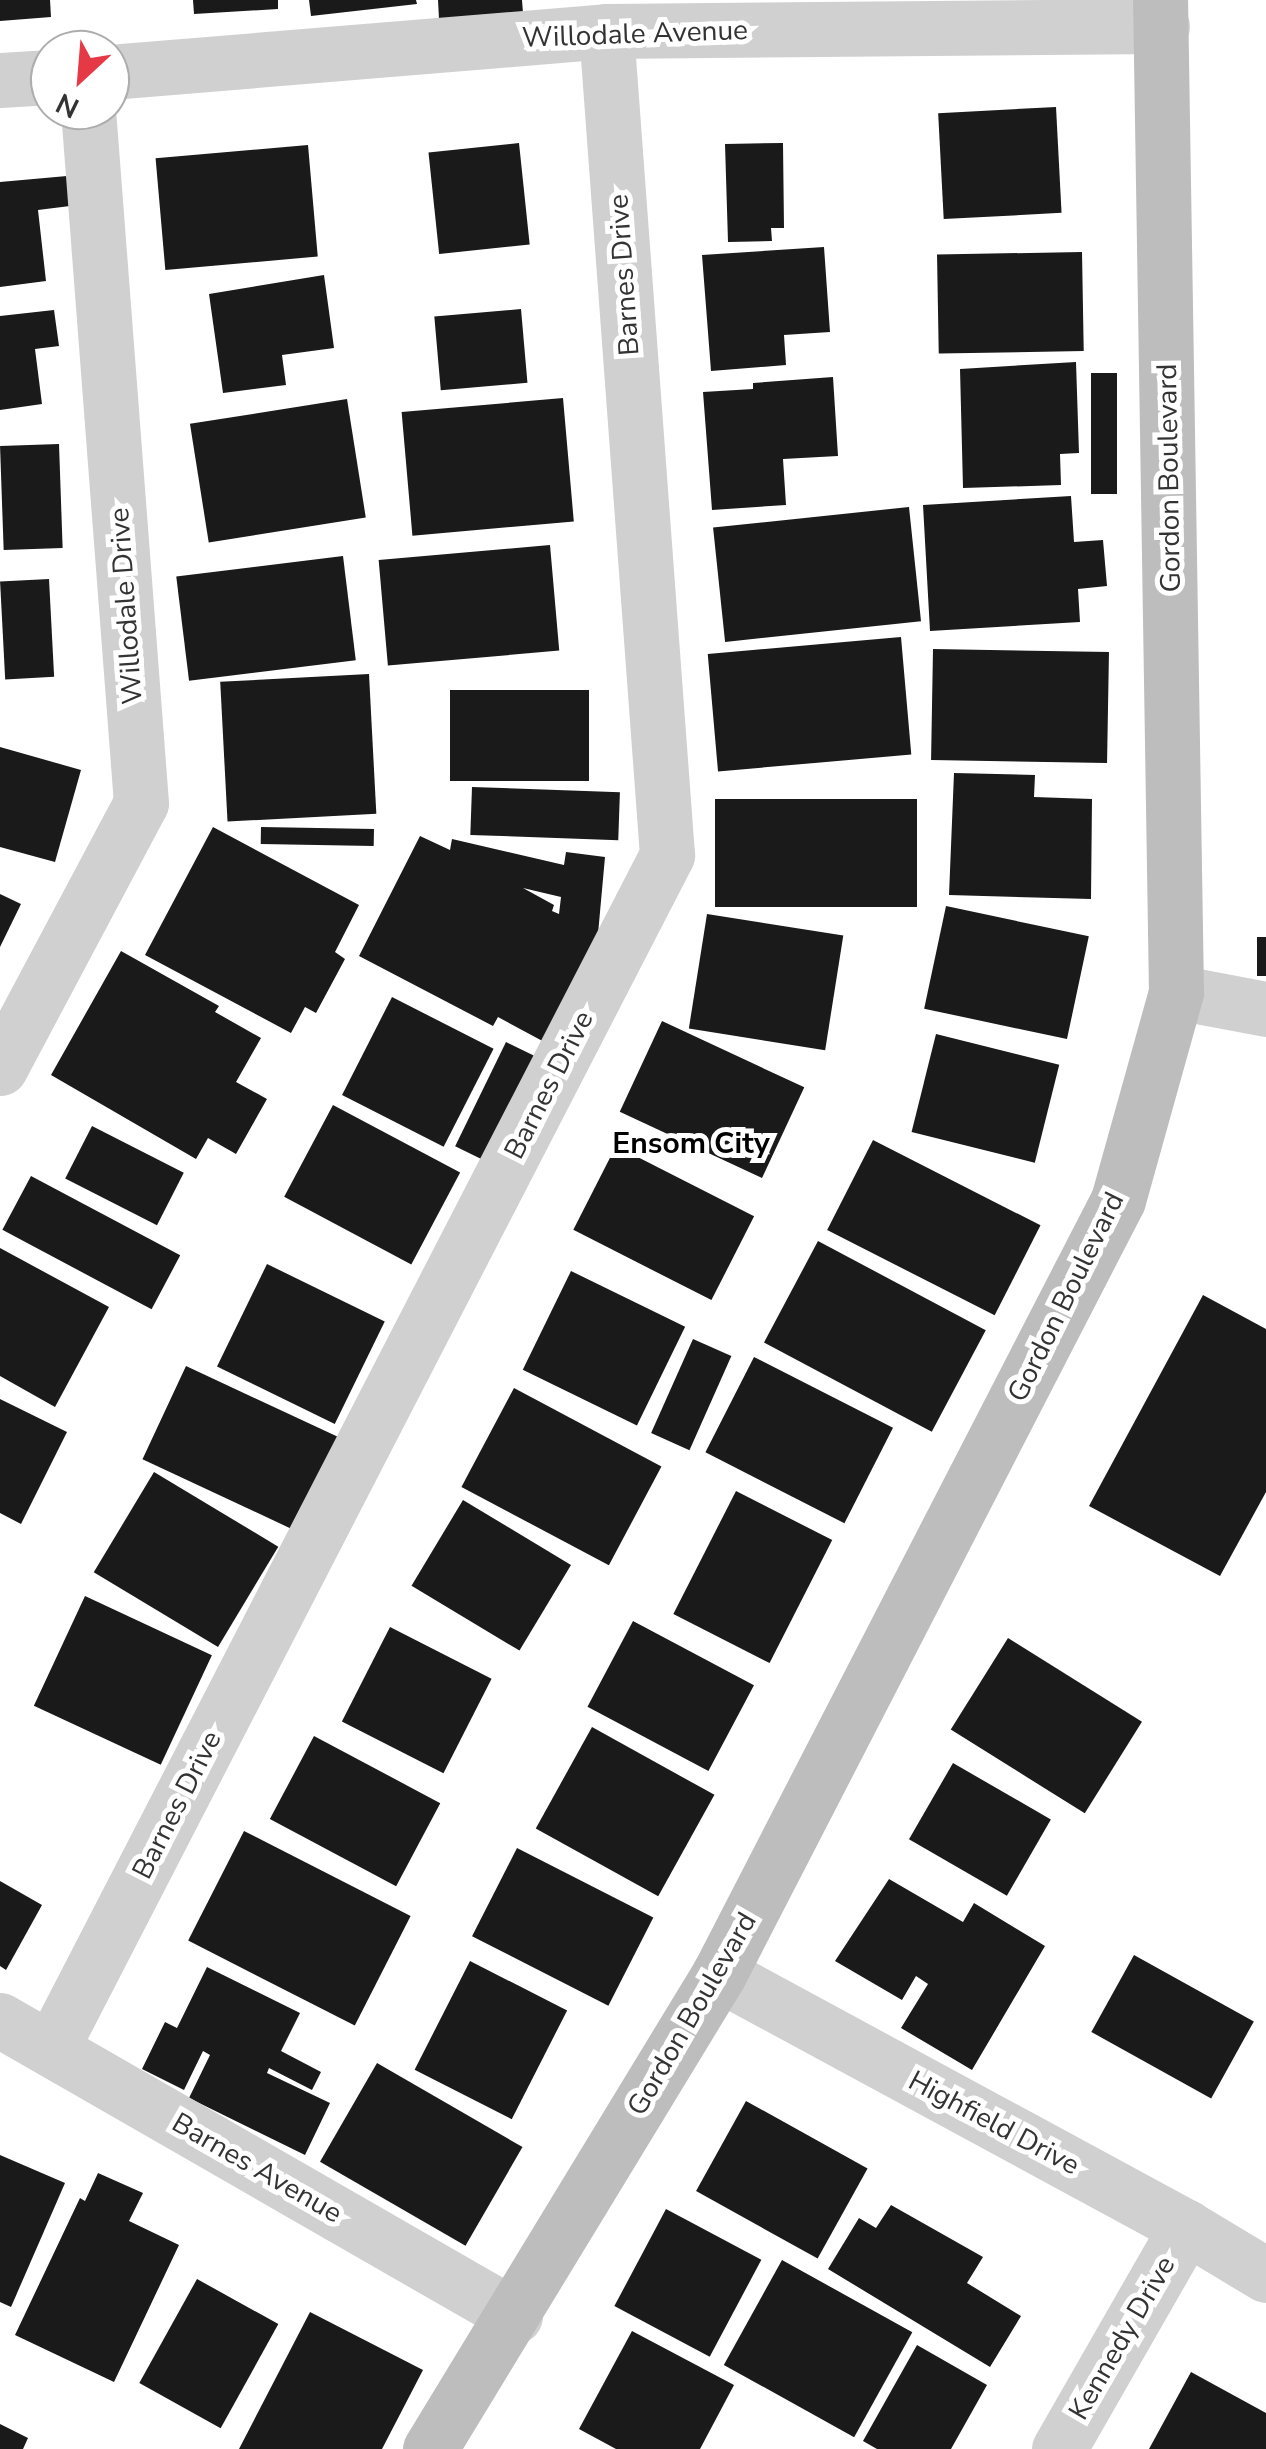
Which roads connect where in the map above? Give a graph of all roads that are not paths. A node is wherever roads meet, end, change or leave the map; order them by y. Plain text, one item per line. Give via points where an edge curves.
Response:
1 (1161, 13) edge
2 (606, 31) junction
3 (130, 70) edge
4 (30, 78) edge
5 (0, 80) edge
6 (90, 130) edge
7 (1176, 992) junction
8 (1266, 1009) edge
9 (0, 1068) edge
10 (719, 1974) junction
11 (0, 2020) edge
12 (51, 2049) junction
13 (1186, 2226) junction
14 (1266, 2276) edge
15 (515, 2316) junction
16 (430, 2449) edge
17 (1059, 2449) edge

1 - 2 street, Willodale Avenue
1 - 7 street, Gordon Boulevard
2 - 3 street, Willodale Avenue
2 - 12 street, Barnes Drive via 667,855
4 - 5 street
6 - 9 street, Willodale Drive via 141,803
7 - 8 street
7 - 10 street, Gordon Boulevard via 1118,1200
10 - 13 street, Highfield Drive
10 - 15 street, Gordon Boulevard
11 - 12 street, Barnes Avenue
12 - 15 street, Barnes Avenue
13 - 14 street, Highfield Drive
13 - 17 street, Kennedy Drive
15 - 16 street, Gordon Boulevard

